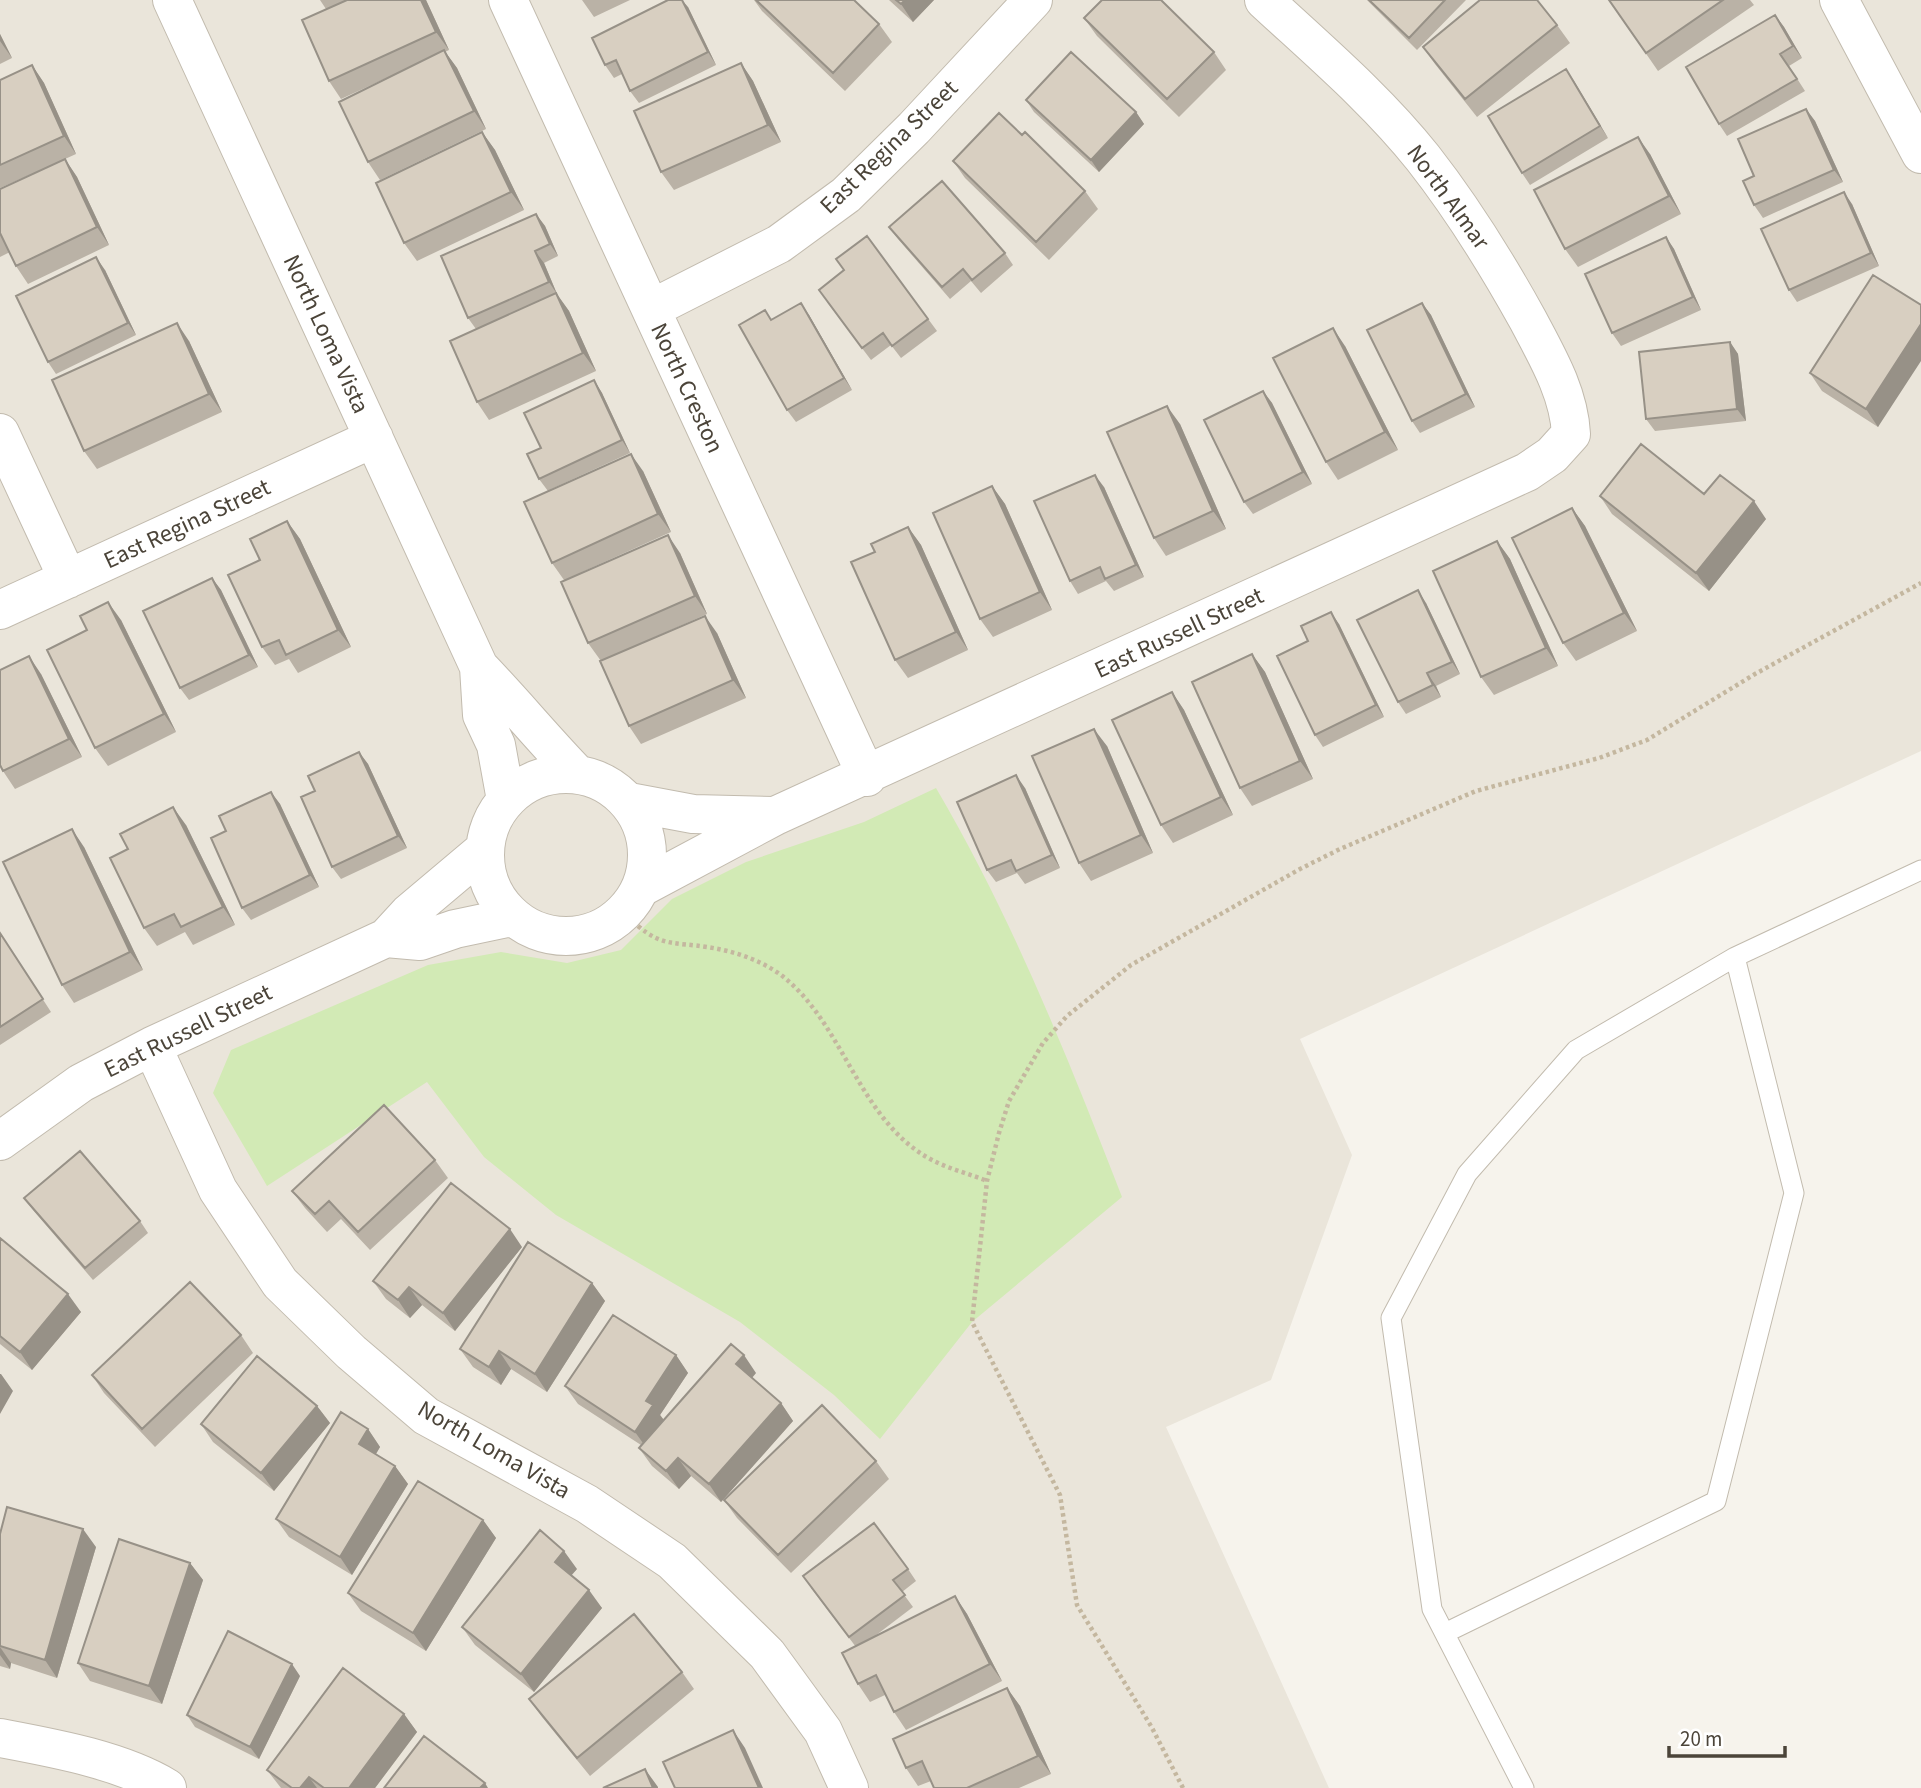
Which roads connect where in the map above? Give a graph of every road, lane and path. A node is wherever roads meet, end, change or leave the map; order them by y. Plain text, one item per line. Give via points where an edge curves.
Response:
1 (172, 0) edge
2 (508, 0) edge
3 (1033, 0) edge
4 (1264, 0) edge
5 (1839, 0) edge
6 (1921, 154) edge
7 (651, 309) junction
8 (0, 433) edge
9 (1571, 433) joint
10 (374, 438) junction
11 (68, 579) junction
12 (1921, 583) edge
13 (0, 610) edge
14 (479, 667) junction
15 (577, 774) junction
16 (867, 777) junction
17 (506, 800) junction
18 (629, 802) junction
19 (775, 816) junction
20 (485, 849) junction
21 (1921, 870) edge
22 (633, 900) junction
23 (512, 917) junction
24 (386, 938) junction
25 (1735, 957) junction
26 (152, 1046) junction
27 (0, 1141) edge
28 (988, 1181) junction
29 (1445, 1633) junction
30 (0, 1738) edge
31 (167, 1788) edge
32 (849, 1788) edge
33 (1183, 1788) edge
34 (1524, 1788) edge

1 - 10 street, North Loma Vista
2 - 7 street, North Creston
3 - 7 street, East Regina Street via 846,195 779,244
4 - 9 street, North Almar via 1341,71 1423,158 1497,265 1544,350 1570,410
5 - 6 street
7 - 16 street, North Creston
8 - 11 street
9 - 16 street, East Russell Street via 1552,455 1527,472
10 - 11 street, East Regina Street
10 - 14 street, North Loma Vista
11 - 13 street, East Regina Street
12 - 28 path via 1755,674 1647,740 1427,810 1300,869 1131,965 1067,1016 1043,1043 1010,1101
14 - 15 street, North Loma Vista
14 - 17 street, North Loma Vista via 482,715 496,745
15 - 17 street via 551,775 527,783
15 - 18 street via 597,779
16 - 19 street, East Russell Street
17 - 20 street via 491,822
18 - 19 street, East Russell Street via 693,814
18 - 22 street via 641,821 648,865
19 - 22 street, East Russell Street
20 - 23 street via 486,873 495,897
20 - 24 street, East Russell Street
21 - 25 lane
22 - 23 street via 604,928 568,936 533,930
22 - 28 path via 652,939 728,950 780,975 804,996 871,1101 914,1147 932,1160
23 - 24 street, East Russell Street via 420,941
24 - 26 street, East Russell Street
25 - 29 lane via 1576,1049 1467,1174 1391,1318 1432,1609
25 - 29 lane via 1794,1193 1716,1501
26 - 27 street, East Russell Street via 81,1083
26 - 32 street, North Loma Vista via 218,1189 280,1283 426,1416 587,1504 672,1561 767,1654 823,1731
28 - 33 path via 972,1322 1060,1495 1077,1605
29 - 34 lane
30 - 31 street via 136,1773

